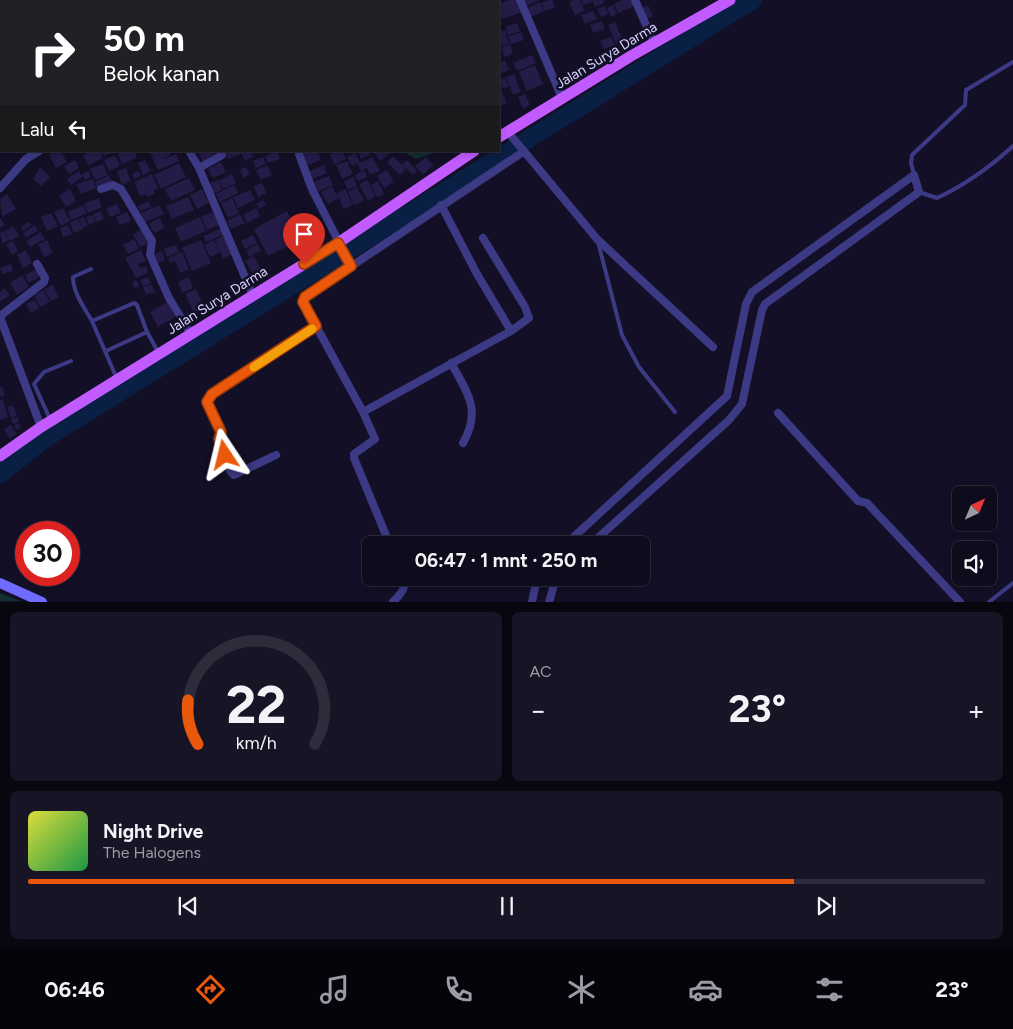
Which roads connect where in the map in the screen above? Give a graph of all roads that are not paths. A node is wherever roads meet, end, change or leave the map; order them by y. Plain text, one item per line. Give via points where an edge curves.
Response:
1 (520, 0) edge
2 (635, 0) edge
3 (730, 0) edge
4 (712, 4) edge
5 (654, 43) junction
6 (1013, 62) edge
7 (562, 98) junction
8 (506, 135) edge
9 (1013, 146) edge
10 (522, 151) junction
11 (38, 152) edge
12 (190, 152) edge
13 (473, 152) edge
14 (300, 154) dead end
15 (222, 155) dead end
16 (199, 168) junction
17 (914, 175) junction
18 (0, 188) edge
19 (101, 189) dead end
20 (919, 192) junction
21 (441, 205) junction
22 (842, 227) junction
23 (829, 236) junction
24 (483, 238) dead end
25 (597, 238) junction
26 (852, 240) junction
27 (339, 246) junction
28 (839, 250) junction
29 (349, 263) junction
30 (37, 264) dead end
31 (91, 268) dead end
32 (254, 296) junction
33 (0, 317) edge
34 (92, 321) junction
35 (316, 326) junction
36 (511, 331) junction
37 (147, 332) junction
38 (191, 334) junction
39 (713, 347) dead end
40 (106, 351) junction
41 (159, 354) junction
42 (71, 362) dead end
43 (451, 363) junction
44 (117, 379) junction
45 (363, 412) junction
46 (675, 412) dead end
47 (778, 413) dead end
48 (46, 424) junction
49 (463, 443) dead end
50 (276, 454) dead end
51 (0, 456) edge
52 (646, 471) junction
53 (636, 481) junction
54 (658, 484) junction
55 (647, 493) junction
56 (386, 536) edge
57 (575, 536) edge
58 (600, 536) edge
59 (0, 583) edge
60 (1013, 583) edge
61 (404, 586) edge
62 (535, 586) edge
63 (552, 586) edge
64 (42, 602) edge
65 (393, 602) edge
66 (532, 602) edge
67 (549, 602) edge
68 (960, 602) edge
69 (989, 602) edge

1 - 7 street
2 - 5 street
3 - 4 main road, Jalan Surya Darma
4 - 5 main road, Jalan Surya Darma
5 - 7 main road, Jalan Surya Darma
6 - 17 lane via 966,90 965,105 912,155
7 - 8 main road, Jalan Surya Darma
8 - 10 street
9 - 20 lane via 956,190 937,198
10 - 21 street
10 - 25 street
11 - 18 street
12 - 16 street
13 - 27 main road, Jalan Surya Darma
14 - 27 street via 312,189
15 - 16 street
16 - 32 street
17 - 20 street
17 - 22 street
19 - 38 street via 113,185 121,189 152,241 150,254
20 - 26 street
21 - 29 street
21 - 36 street
22 - 23 street
22 - 26 street
23 - 28 street
23 - 52 street via 752,292 746,304 727,396
24 - 36 street via 528,312 529,318
25 - 39 street
25 - 46 lane via 622,336 639,367
26 - 28 street
27 - 29 street
27 - 32 main road, Jalan Surya Darma
28 - 54 street via 765,304 742,404 729,420
29 - 35 street via 305,297 303,302
30 - 33 street via 44,282
31 - 34 lane via 73,277 73,283
32 - 38 main road, Jalan Surya Darma
33 - 48 street
34 - 37 lane via 134,303
34 - 40 lane
35 - 45 street
35 - 50 street via 212,394 207,402 221,432 219,439 230,471 234,474
36 - 43 street
37 - 40 lane
37 - 41 lane
38 - 41 main road, Jalan Surya Darma
40 - 44 lane
41 - 44 main road, Jalan Surya Darma
42 - 48 lane via 44,372 34,384
43 - 45 street
43 - 49 street via 473,410 472,424
44 - 48 main road, Jalan Surya Darma
45 - 56 street via 375,439 354,454 354,458
47 - 68 street via 858,501 867,503
48 - 51 main road, Jalan Surya Darma
52 - 53 street
52 - 54 street
53 - 55 street
53 - 57 street
54 - 55 street
55 - 58 street
59 - 64 main road
60 - 69 lane
61 - 65 street
62 - 66 street
63 - 67 street

